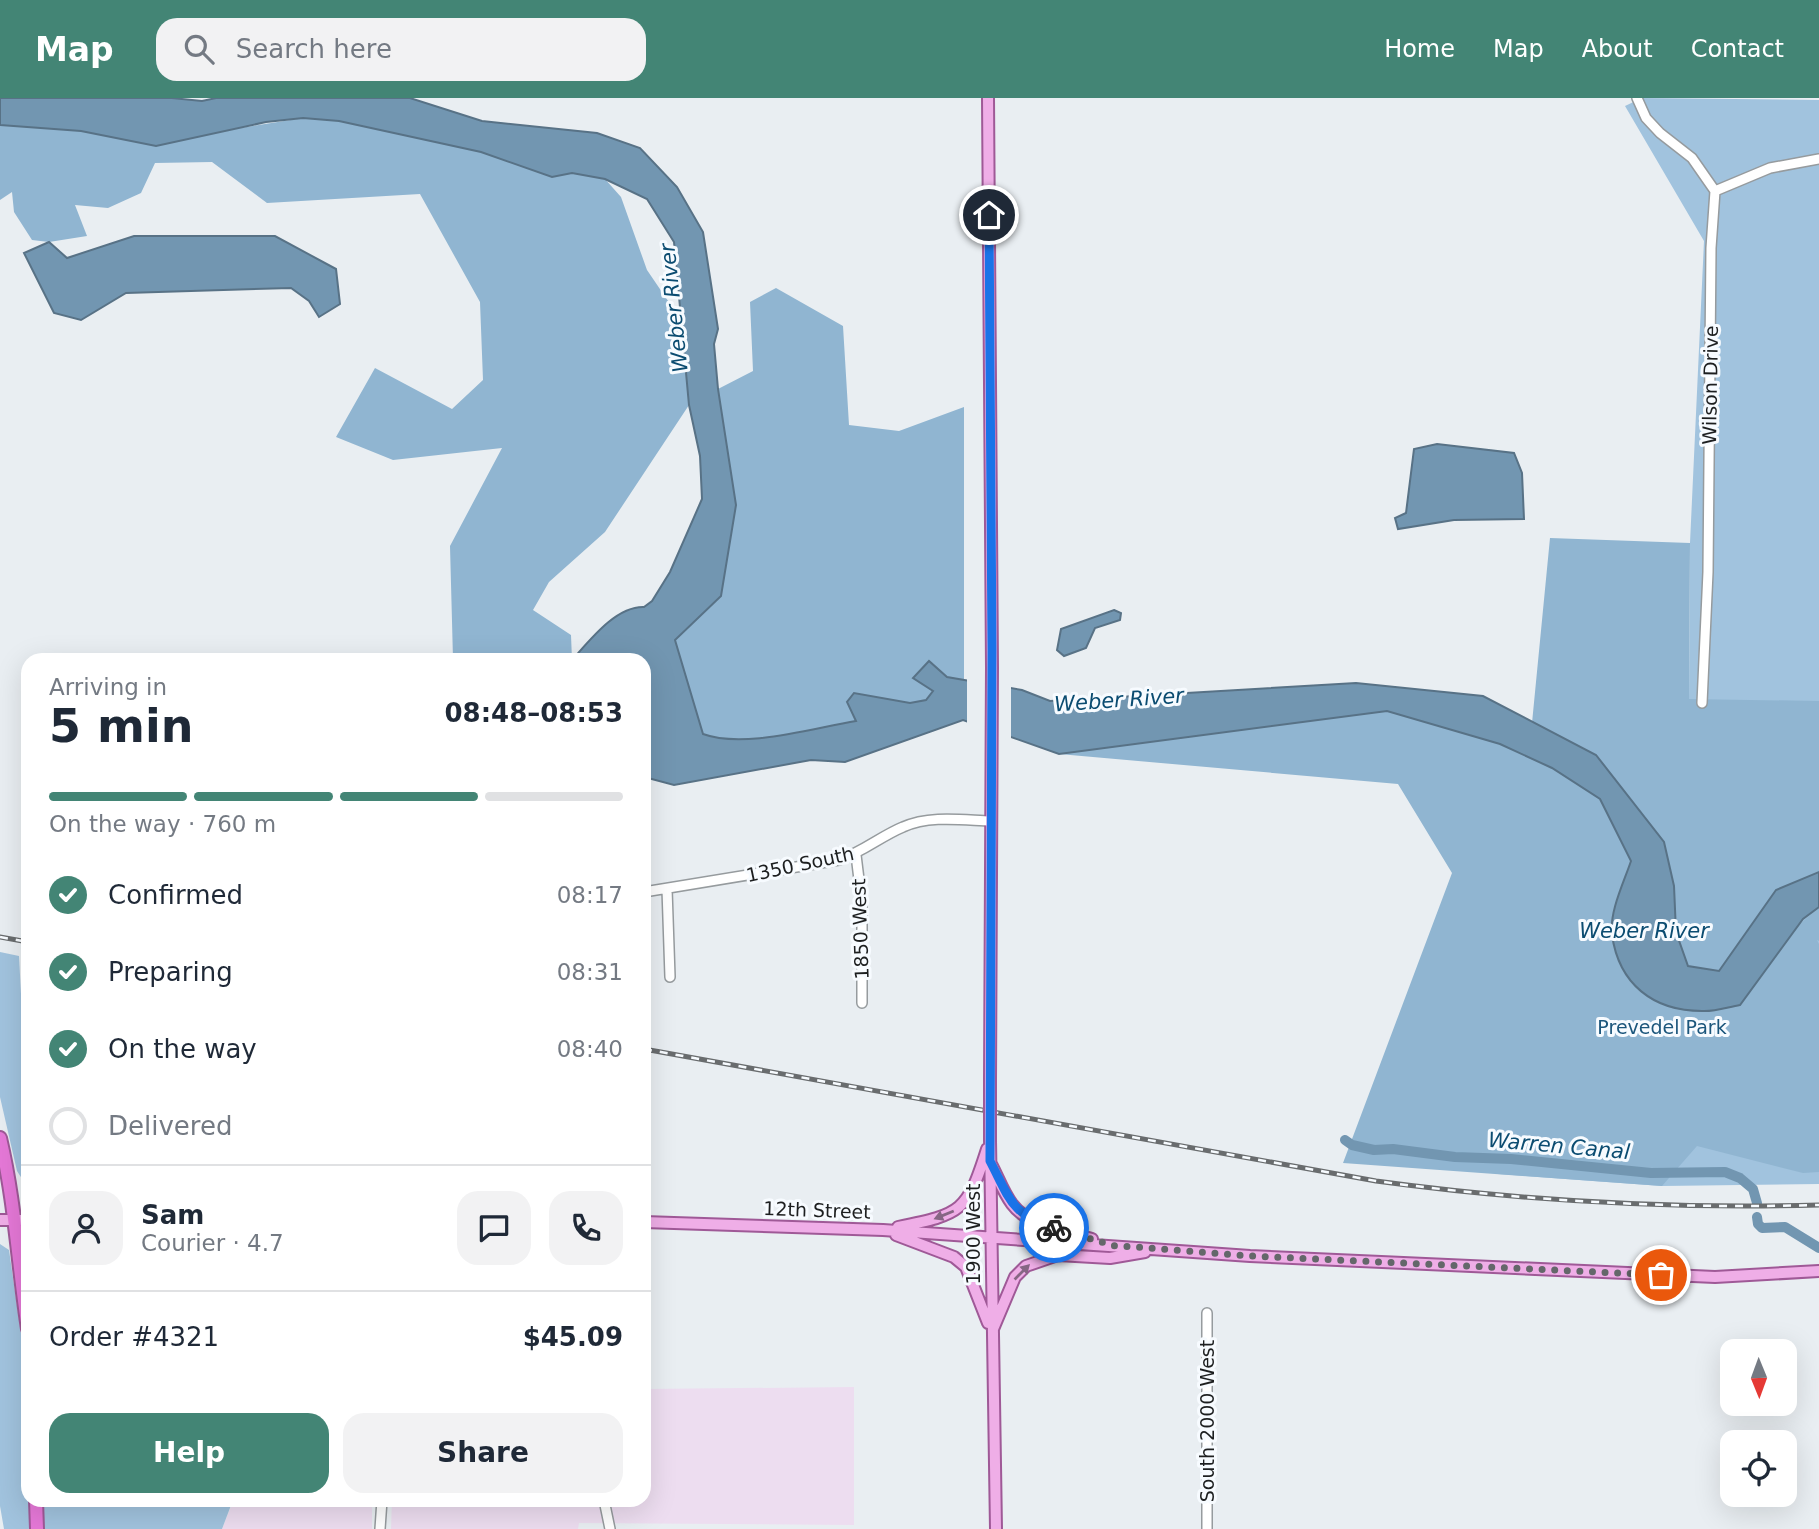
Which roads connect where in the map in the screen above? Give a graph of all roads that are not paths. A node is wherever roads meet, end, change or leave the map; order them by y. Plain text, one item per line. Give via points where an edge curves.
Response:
1 (988, 98) edge
2 (1637, 98) edge
3 (1819, 159) edge
4 (1715, 191) junction
5 (1702, 703) dead end
6 (991, 821) junction
7 (856, 855) junction
8 (667, 889) junction
9 (651, 891) edge
10 (670, 977) dead end
11 (862, 1003) dead end
12 (0, 1138) edge
13 (990, 1140) junction
14 (990, 1161) junction
15 (0, 1220) edge
16 (14, 1220) junction
17 (21, 1220) edge
18 (651, 1222) edge
19 (883, 1230) junction
20 (989, 1236) junction
21 (1115, 1246) junction
22 (1160, 1249) junction
23 (1819, 1271) edge
24 (21, 1284) edge
25 (1207, 1313) dead end
26 (991, 1331) junction
27 (36, 1507) edge
28 (382, 1507) edge
29 (605, 1507) edge
30 (37, 1529) edge
31 (380, 1529) edge
32 (610, 1529) edge
33 (996, 1529) edge
34 (1207, 1529) edge

1 - 6 main road, 1900 West
2 - 4 street via 1646,118 1692,158
3 - 4 street via 1770,168
4 - 5 street, Wilson Drive via 1709,572
6 - 7 street, 1350 South via 924,820
6 - 13 main road, 1900 West, bridge
7 - 8 street, 1350 South
7 - 11 street, 1850 West via 862,904
8 - 9 street, 1350 South
8 - 10 street
12 - 16 highway
13 - 14 main road, 1900 West
13 -> 19 main road via 974,1188 960,1208 944,1217
14 - 20 main road, 1900 West
14 - 21 main road via 1011,1203 1023,1215
15 - 16 main road
16 - 17 main road
16 - 24 highway
18 - 19 main road, 12th Street
19 - 20 main road, 12th Street
19 - 26 main road via 954,1257 966,1267
20 - 21 main road, 12th Street
20 - 26 main road, 1900 West
21 - 22 main road
22 - 23 main road via 1715,1278
26 -> 22 main road via 1015,1277 1026,1266 1058,1255 1110,1258
25 - 34 street, South 2000 West
26 - 33 main road, 1900 West
27 - 30 highway
28 - 31 street
29 - 32 street

